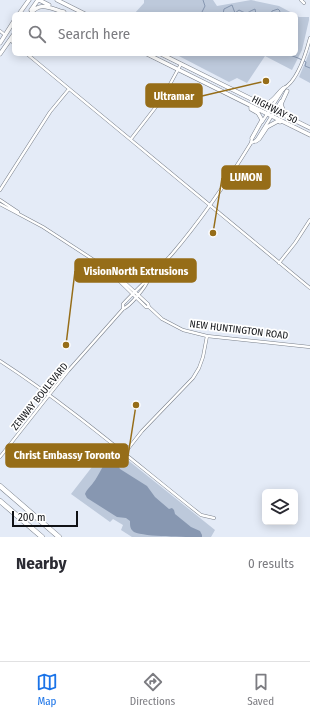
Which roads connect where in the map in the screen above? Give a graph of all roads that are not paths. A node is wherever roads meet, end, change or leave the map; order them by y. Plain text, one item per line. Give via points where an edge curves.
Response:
1 (24, 0) edge
2 (29, 0) edge
3 (39, 0) edge
4 (57, 0) edge
5 (61, 0) edge
6 (301, 0) edge
7 (304, 3) dead end
8 (70, 6) junction
9 (19, 12) edge
10 (20, 12) edge
11 (30, 12) edge
12 (31, 12) edge
13 (63, 12) edge
14 (63, 12) edge
15 (81, 12) edge
16 (12, 24) edge
17 (0, 31) edge
18 (5, 35) junction
19 (12, 37) edge
20 (310, 38) edge
21 (10, 40) joint
22 (0, 42) edge
23 (0, 54) edge
24 (30, 56) edge
25 (152, 56) edge
26 (165, 56) edge
27 (181, 64) junction
28 (178, 69) junction
29 (286, 88) junction
30 (69, 89) junction
31 (255, 100) junction
32 (251, 106) junction
33 (273, 109) junction
34 (270, 115) junction
35 (302, 123) junction
36 (292, 126) junction
37 (310, 128) edge
38 (310, 136) edge
39 (131, 139) junction
40 (253, 140) junction
41 (0, 190) edge
42 (0, 200) edge
43 (0, 204) edge
44 (210, 205) junction
45 (20, 214) junction
46 (310, 220) edge
47 (279, 263) junction
48 (148, 280) junction
49 (310, 288) edge
50 (134, 293) junction
51 (137, 296) junction
52 (123, 308) junction
53 (207, 336) junction
54 (310, 347) edge
55 (0, 361) edge
56 (49, 395) junction
57 (124, 454) junction
58 (0, 457) edge
59 (0, 486) edge
60 (0, 501) edge
61 (214, 518) dead end
62 (42, 537) edge
63 (59, 537) edge

1 - 9 main road
2 - 10 main road
3 - 11 main road
3 - 13 main road
4 - 8 main road
5 - 8 main road
6 - 7 street
8 - 15 main road
12 - 14 main road via 37,7 46,5
16 - 18 main road
17 - 18 street
18 - 22 main road
19 - 21 main road
20 - 29 street, ZENWAY BOULEVARD via 299,69
21 - 23 main road
24 - 30 street
25 - 28 main road, HIGHWAY 50
26 - 27 main road, HIGHWAY 50
27 - 28 street
27 - 31 main road, HIGHWAY 50
28 - 32 main road, HIGHWAY 50
28 - 39 street via 162,99
29 - 31 main road via 268,103
29 - 33 street, ZENWAY BOULEVARD
29 - 35 main road via 282,108
30 - 39 street
30 - 41 street via 50,112
31 - 33 main road, HIGHWAY 50
32 - 34 main road, HIGHWAY 50
32 - 40 main road via 262,120
33 - 34 street, ZENWAY BOULEVARD
33 - 35 main road, HIGHWAY 50
34 - 36 main road, HIGHWAY 50
34 - 40 street, ZENWAY BOULEVARD
35 - 37 main road, HIGHWAY 50
36 - 38 main road, HIGHWAY 50
36 - 40 main road via 278,121 267,126 259,139
39 - 44 street
40 - 44 street, ZENWAY BOULEVARD
42 - 45 street, NEW HUNTINGTON ROAD
43 - 45 street, NEW HUNTINGTON ROAD
44 - 47 street
44 - 48 street, ZENWAY BOULEVARD
45 - 50 street, NEW HUNTINGTON ROAD via 106,268
46 - 47 street
47 - 49 street
48 - 50 street, ZENWAY BOULEVARD
48 - 51 street, ZENWAY BOULEVARD
50 - 51 street, NEW HUNTINGTON ROAD
50 - 52 street, ZENWAY BOULEVARD
51 - 52 street, ZENWAY BOULEVARD
51 - 53 street, NEW HUNTINGTON ROAD via 174,327
52 - 56 street, ZENWAY BOULEVARD
53 - 54 street, NEW HUNTINGTON ROAD
53 - 57 street via 203,357 192,378
55 - 56 street
56 - 57 street
56 - 58 street, ZENWAY BOULEVARD
57 - 61 street via 201,515
59 - 63 highway
60 - 62 highway

